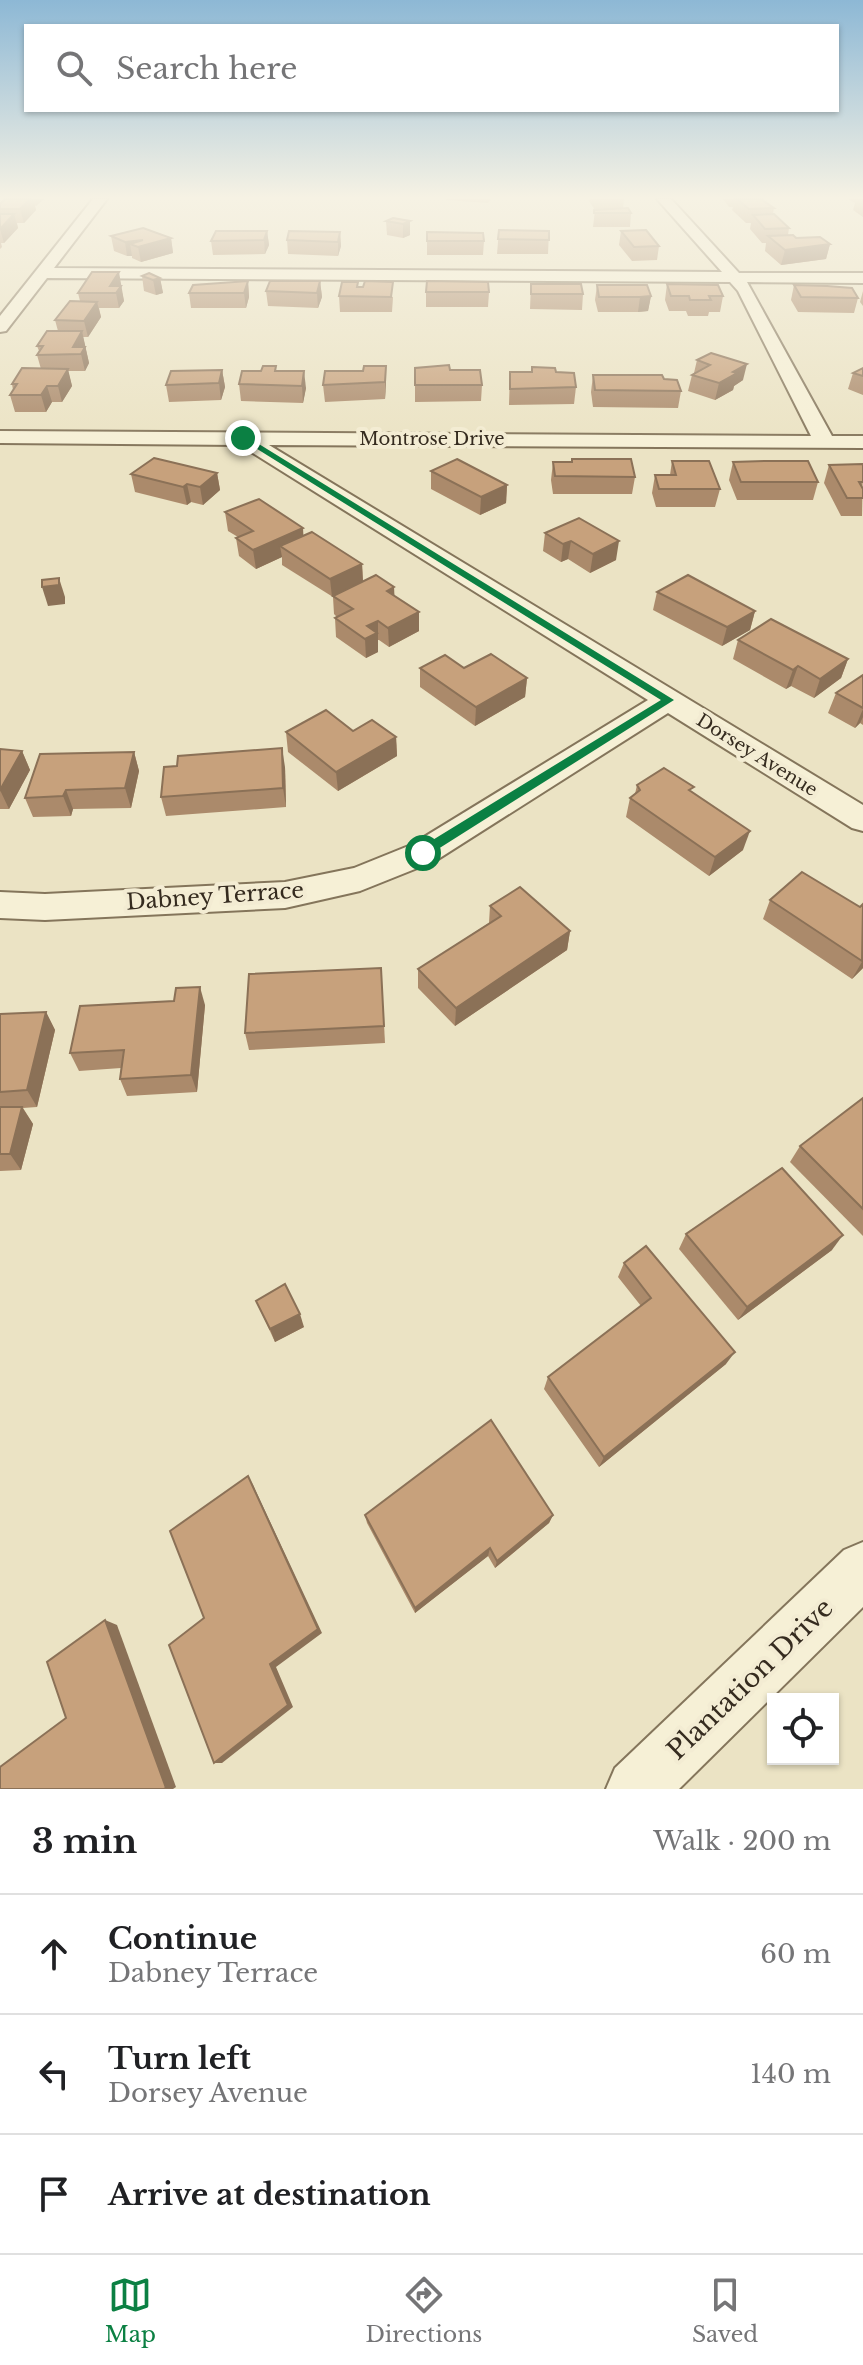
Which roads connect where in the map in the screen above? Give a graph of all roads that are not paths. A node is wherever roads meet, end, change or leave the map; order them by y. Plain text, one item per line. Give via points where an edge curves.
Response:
1 (35, 282) edge
2 (739, 282) edge
3 (0, 327) edge
4 (0, 437) edge
5 (243, 438) junction
6 (825, 442) junction
7 (863, 442) edge
8 (668, 700) junction
9 (863, 820) edge
10 (0, 905) edge
11 (863, 1569) edge
12 (636, 1789) edge

1 - 3 street
2 - 6 street
4 - 5 street, Montrose Drive
5 - 6 street, Montrose Drive
5 - 8 street, Dorsey Avenue
6 - 7 street, Montrose Drive
8 - 9 street, Dorsey Avenue
8 - 10 street, Dabney Terrace via 423,853 360,879 285,895
11 - 12 street, Plantation Drive

